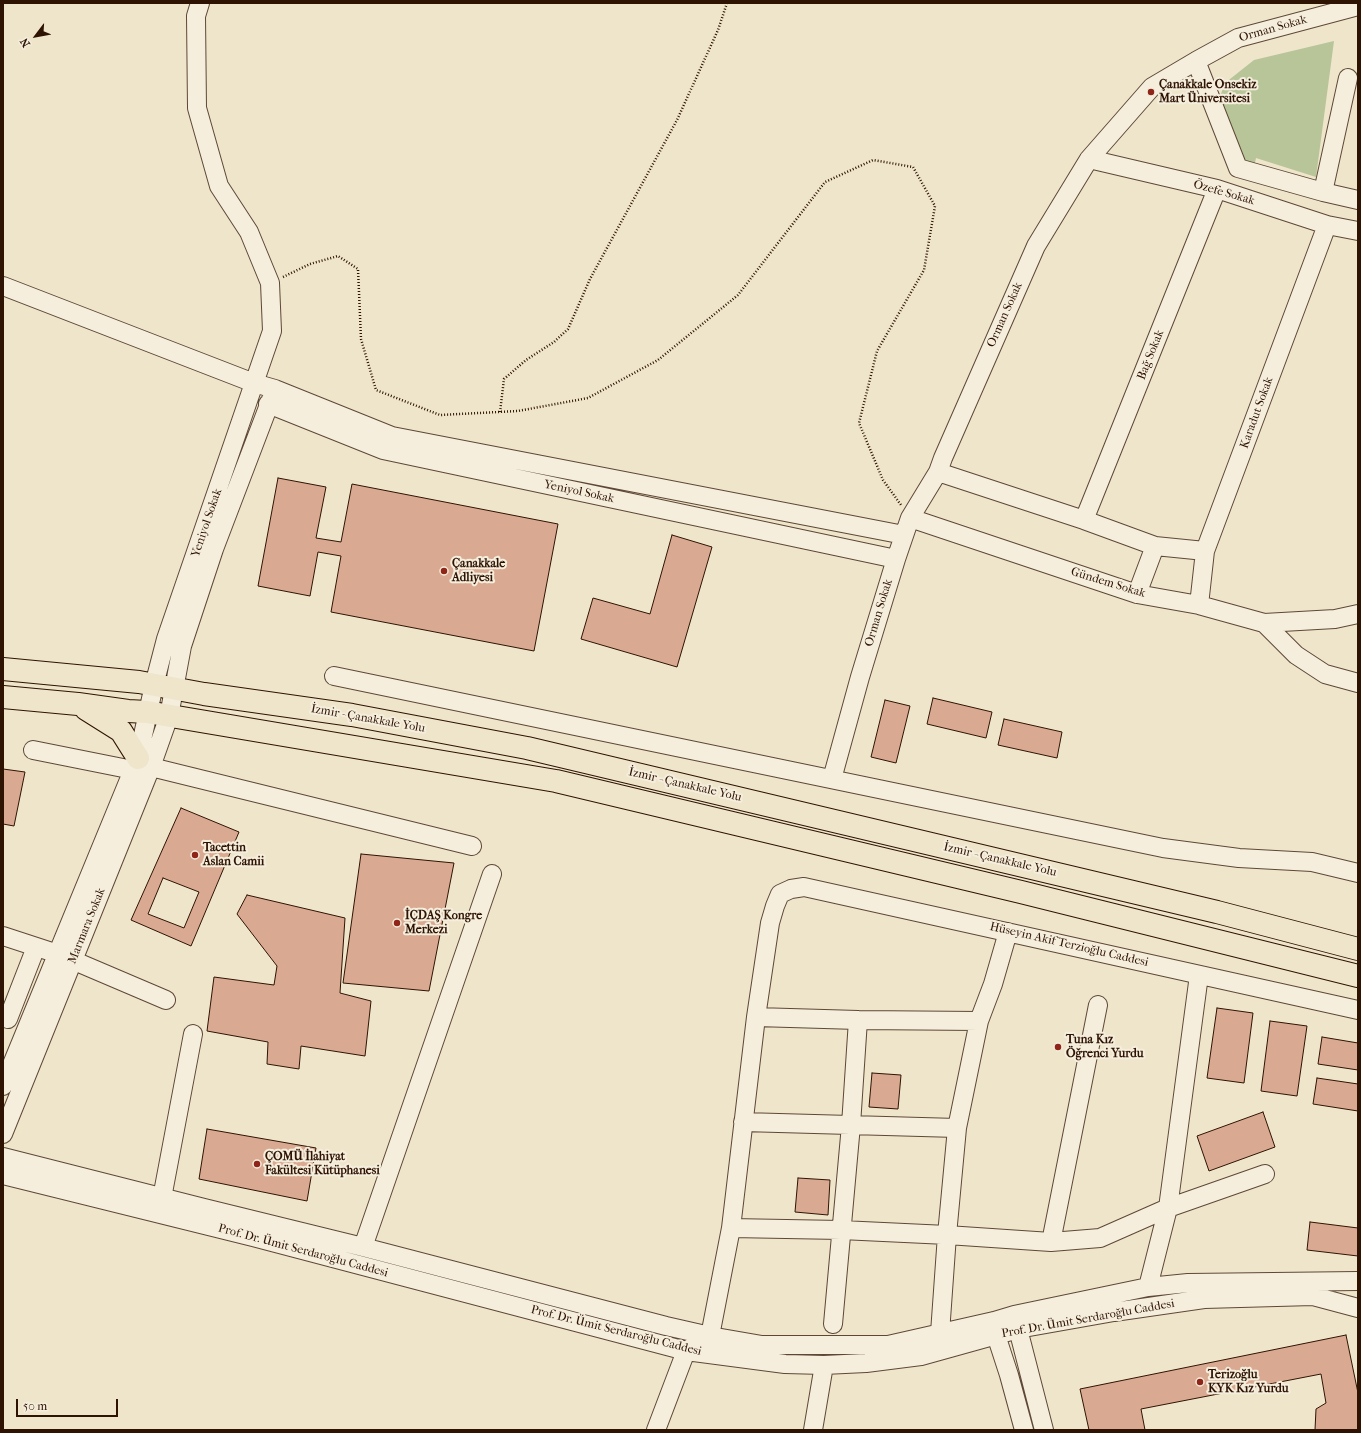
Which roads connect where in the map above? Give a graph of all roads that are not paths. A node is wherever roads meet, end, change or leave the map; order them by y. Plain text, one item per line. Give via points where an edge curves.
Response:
1 (200, 3) edge
2 (1358, 6) edge
3 (1196, 61) junction
4 (1348, 78) dead end
5 (1089, 159) junction
6 (1217, 189) junction
7 (1323, 192) junction
8 (1358, 200) edge
9 (1327, 225) junction
10 (1358, 231) edge
11 (3, 286) edge
12 (254, 383) junction
13 (272, 396) junction
14 (938, 472) junction
15 (910, 518) junction
16 (1084, 520) junction
17 (904, 535) junction
18 (1155, 546) junction
19 (1205, 551) junction
20 (896, 559) junction
21 (1137, 594) junction
22 (1199, 605) junction
23 (187, 607) junction
24 (1358, 614) edge
25 (1264, 623) junction
26 (3, 669) edge
27 (334, 676) dead end
28 (1358, 683) edge
29 (154, 685) junction
30 (175, 688) junction
31 (3, 697) edge
32 (78, 704) junction
33 (147, 712) junction
34 (169, 716) junction
35 (34, 750) dead end
36 (140, 765) junction
37 (832, 779) junction
38 (472, 846) dead end
39 (1358, 873) edge
40 (492, 874) dead end
41 (1008, 932) junction
42 (3, 936) edge
43 (36, 947) junction
44 (1358, 949) edge
45 (65, 958) junction
46 (1199, 975) junction
47 (1358, 976) edge
48 (166, 1000) dead end
49 (1098, 1005) dead end
50 (1358, 1010) edge
51 (756, 1017) junction
52 (6, 1019) edge
53 (858, 1020) junction
54 (979, 1021) junction
55 (28, 1024) junction
56 (193, 1034) dead end
57 (3, 1086) edge
58 (743, 1122) junction
59 (851, 1125) junction
60 (957, 1128) junction
61 (3, 1134) edge
62 (3, 1157) edge
63 (1265, 1174) dead end
64 (3, 1175) edge
65 (162, 1198) junction
66 (1168, 1208) junction
67 (731, 1228) junction
68 (841, 1230) junction
69 (947, 1234) junction
70 (1051, 1242) junction
71 (363, 1247) junction
72 (1358, 1281) edge
73 (1148, 1287) junction
74 (1358, 1308) edge
75 (833, 1324) dead end
76 (1018, 1329) junction
77 (940, 1334) junction
78 (996, 1335) junction
79 (710, 1336) junction
80 (686, 1350) junction
81 (824, 1365) junction
82 (656, 1430) edge
83 (813, 1430) edge
84 (1024, 1430) edge
85 (1044, 1430) edge

1 - 12 street via 196,16 197,108 219,186 249,232 270,283 272,331
2 - 3 street, Orman Sokak via 1238,38
3 - 5 street, Orman Sokak via 1152,88
3 - 7 street via 1238,168
4 - 7 street
5 - 6 street, Özefe Sokak
5 - 14 street, Orman Sokak via 1036,246
6 - 9 street, Özefe Sokak
6 - 16 street, Bağ Sokak
7 - 8 street
9 - 10 street, Özefe Sokak
9 - 19 street, Karadut Sokak
11 - 12 street
12 - 13 street, Yeniyol Sokak
12 - 23 street, Yeniyol Sokak
13 - 17 street, Yeniyol Sokak via 392,436
13 - 20 street, Yeniyol Sokak via 383,450
13 - 23 street, Yeniyol Sokak via 214,549
14 - 15 street, Orman Sokak
14 - 16 street
15 - 17 street, Orman Sokak
15 - 21 street, Gündem Sokak
16 - 18 street
17 - 20 street, Orman Sokak
18 - 19 street
18 - 21 street
19 - 22 street, Karadut Sokak
20 - 37 street, Orman Sokak
21 - 22 street, Gündem Sokak
22 - 25 street, Gündem Sokak
23 - 29 street, Yeniyol Sokak via 166,639
23 - 30 street, Yeniyol Sokak
24 - 25 street, Gündem Sokak via 1335,619
25 - 28 street via 1296,655 1325,674
26 - 29 highway, İzmir - Çanakkale Yolu
27 - 37 street
29 - 30 highway, İzmir - Çanakkale Yolu
29 - 33 street, Yeniyol Sokak
30 - 34 street, Yeniyol Sokak
30 - 44 highway, İzmir - Çanakkale Yolu via 352,715 527,748 1217,912
31 - 32 highway
32 - 33 highway
32 - 36 highway via 121,732
33 - 34 highway
33 - 36 street, Marmara Sokak
34 - 36 street, Marmara Sokak
34 - 47 highway via 556,781 1021,892
35 - 36 street
36 - 38 street
36 - 45 street, Marmara Sokak
37 - 39 street via 1163,848 1239,858 1312,862
40 - 71 street
41 - 46 street, Hüseyin Akif Terzioğlu Caddesi
41 - 51 street, Hüseyin Akif Terzioğlu Caddesi via 804,887 791,889 780,894 770,923
41 - 54 street
42 - 43 street
43 - 45 street
43 - 52 street
45 - 48 street
45 - 55 street, Marmara Sokak
45 - 61 street, Marmara Sokak
46 - 50 street, Hüseyin Akif Terzioğlu Caddesi
46 - 66 street
49 - 70 street
51 - 53 street
51 - 58 street
52 - 55 street
53 - 54 street
53 - 59 street
54 - 60 street
55 - 57 street, Marmara Sokak
56 - 65 street
58 - 59 street
58 - 67 street
59 - 60 street
59 - 68 street
60 - 69 street
62 - 65 street, Prof. Dr. Ümit Serdaroğlu Caddesi
63 - 66 street
64 - 80 street, Prof. Dr. Ümit Serdaroğlu Caddesi
65 - 71 street, Prof. Dr. Ümit Serdaroğlu Caddesi
66 - 70 street via 1100,1238
66 - 73 street
67 - 68 street
67 - 79 street
68 - 69 street
68 - 75 street
69 - 70 street
69 - 77 street
71 - 79 street, Prof. Dr. Ümit Serdaroğlu Caddesi
72 - 73 street, Prof. Dr. Ümit Serdaroğlu Caddesi via 1188,1283
73 - 77 street, Prof. Dr. Ümit Serdaroğlu Caddesi via 1014,1315
74 - 76 street, Prof. Dr. Ümit Serdaroğlu Caddesi via 1314,1296 1204,1299
76 - 78 street, Prof. Dr. Ümit Serdaroğlu Caddesi
76 - 85 street
77 - 79 street, Prof. Dr. Ümit Serdaroğlu Caddesi via 888,1345 848,1346 762,1345
78 - 81 street, Prof. Dr. Ümit Serdaroğlu Caddesi via 921,1356
78 - 84 street
79 - 80 street
80 - 81 street, Prof. Dr. Ümit Serdaroğlu Caddesi via 785,1364
80 - 82 street
81 - 83 street

